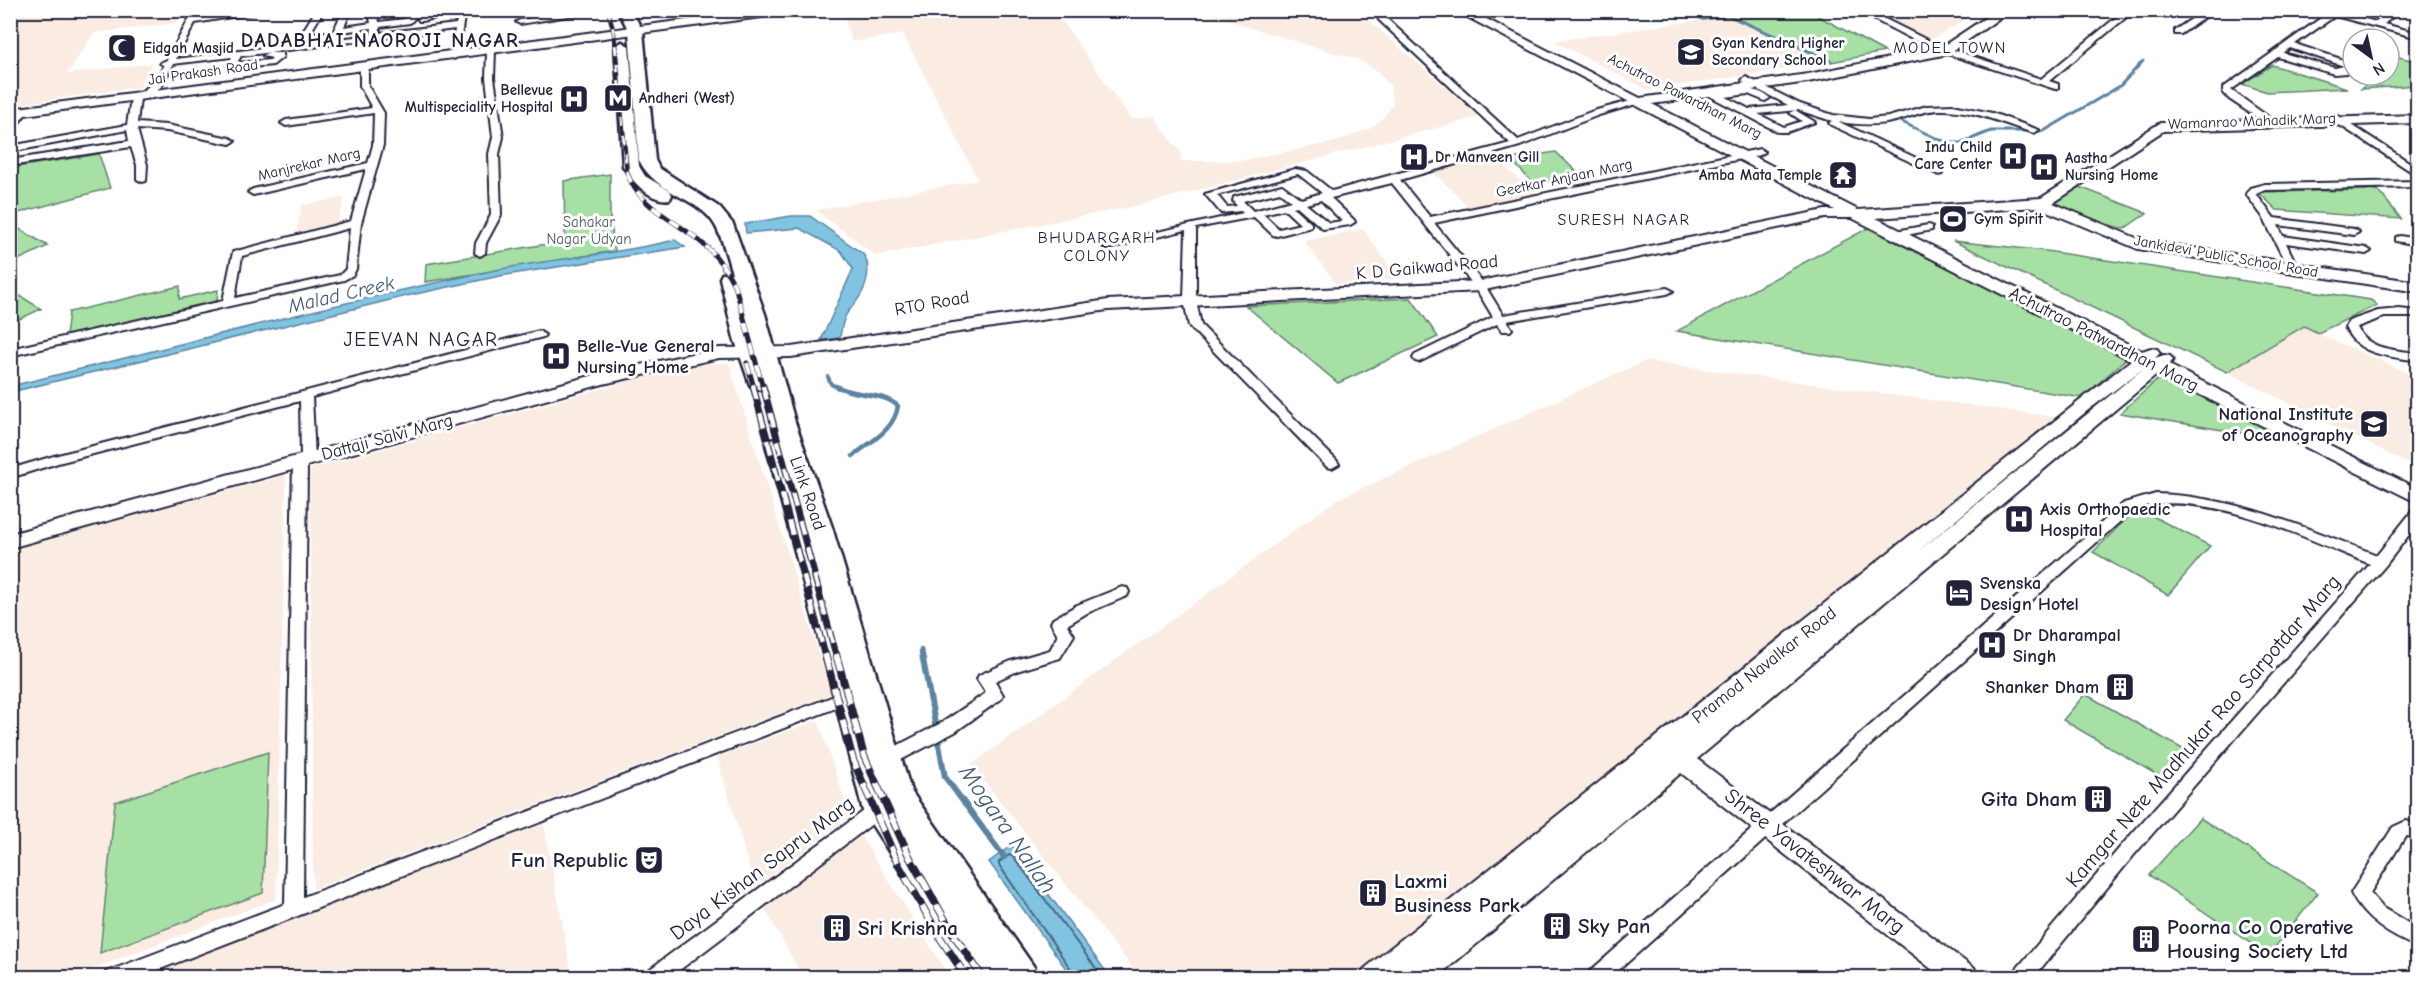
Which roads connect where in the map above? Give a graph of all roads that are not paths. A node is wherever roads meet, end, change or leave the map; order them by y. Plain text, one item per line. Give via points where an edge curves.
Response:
1 (269, 10) edge
2 (320, 10) edge
3 (347, 10) edge
4 (372, 10) edge
5 (411, 10) edge
6 (418, 10) edge
7 (601, 10) edge
8 (612, 10) edge
9 (624, 10) edge
10 (753, 10) edge
11 (792, 10) edge
12 (1378, 10) edge
13 (1459, 10) edge
14 (1476, 10) edge
15 (1860, 10) edge
16 (2131, 10) edge
17 (2211, 10) edge
18 (2397, 10) edge
19 (450, 11) edge
20 (463, 11) edge
21 (2336, 12) edge
22 (1994, 13) edge
23 (196, 16) edge
24 (520, 22) dead end
25 (376, 25) junction
26 (2377, 25) junction
27 (459, 26) junction
28 (628, 29) junction
29 (338, 31) junction
30 (2178, 32) dead end
31 (2416, 34) edge
32 (375, 36) junction
33 (333, 42) junction
34 (2289, 45) junction
35 (1938, 49) junction
36 (491, 51) junction
37 (455, 52) junction
38 (2277, 54) junction
39 (166, 63) junction
40 (364, 67) junction
41 (1750, 82) junction
42 (2041, 83) junction
43 (2055, 86) dead end
44 (154, 88) junction
45 (1711, 94) junction
46 (136, 98) junction
47 (1648, 100) junction
48 (1801, 107) junction
49 (1785, 108) junction
50 (378, 110) junction
51 (14, 111) edge
52 (1745, 112) junction
53 (1819, 116) junction
54 (2418, 117) edge
55 (2338, 120) junction
56 (2267, 121) junction
57 (286, 123) dead end
58 (133, 126) junction
59 (10, 129) edge
60 (2034, 130) dead end
61 (230, 141) dead end
62 (135, 143) junction
63 (1517, 144) junction
64 (10, 149) edge
65 (1760, 152) junction
66 (1744, 156) junction
67 (10, 163) edge
68 (372, 165) junction
69 (1939, 172) dead end
70 (2418, 173) edge
71 (1394, 178) junction
72 (142, 179) dead end
73 (1251, 183) junction
74 (2418, 184) edge
75 (253, 192) dead end
76 (1262, 193) junction
77 (1326, 196) junction
78 (1301, 202) junction
79 (2040, 202) junction
80 (1288, 208) junction
81 (1252, 213) junction
82 (1855, 214) junction
83 (1876, 214) junction
84 (1427, 221) junction
85 (2270, 221) junction
86 (356, 223) junction
87 (1191, 226) junction
88 (1912, 231) junction
89 (2354, 232) dead end
90 (2279, 238) junction
91 (2400, 239) dead end
92 (2418, 242) edge
93 (1107, 246) dead end
94 (2366, 251) dead end
95 (480, 253) dead end
96 (2293, 268) junction
97 (1480, 286) junction
98 (2418, 287) edge
99 (1667, 291) dead end
100 (228, 304) junction
101 (1191, 307) junction
102 (2418, 314) edge
103 (1502, 324) junction
104 (539, 335) dead end
105 (755, 348) junction
106 (10, 353) edge
107 (2418, 357) edge
108 (1419, 358) dead end
109 (2155, 359) junction
110 (306, 397) junction
111 (305, 456) junction
112 (1332, 464) dead end
113 (10, 474) edge
114 (2418, 482) edge
115 (2418, 497) edge
116 (2418, 513) edge
117 (10, 530) edge
118 (10, 541) edge
119 (2380, 562) junction
120 (1122, 592) dead end
121 (848, 697) junction
122 (1673, 753) junction
123 (887, 759) junction
124 (887, 803) junction
125 (1768, 824) junction
126 (2418, 832) edge
127 (294, 908) junction
128 (2418, 939) edge
129 (113, 978) edge
130 (653, 978) edge
131 (988, 978) edge
132 (1023, 978) edge
133 (1374, 978) edge
134 (1415, 978) edge
135 (1596, 978) edge
136 (1965, 978) edge
137 (2021, 978) edge

1 - 23 street
2 - 29 street via 305,35
3 - 29 street
4 - 25 street
5 - 25 street via 412,17 407,21
6 - 19 street via 422,19
7 - 24 street
8 - 28 main road, Link Road
9 - 28 main road, Link Road
10 - 28 street, Jai Prakash Road
11 - 28 street, Jai Prakash Road
12 - 63 street
13 - 47 street, Achutrao Pawardhan Marg
14 - 47 street, Achutrao Pawardhan Marg
15 - 35 street
16 - 42 street
17 - 30 street
18 - 26 street
19 - 20 street
20 - 27 street
21 - 26 street
21 - 34 street
22 - 35 street
23 - 39 street
25 - 29 street
25 - 32 street
26 - 31 street
27 - 32 street
27 - 37 street
28 - 36 street, Jai Prakash Road
28 - 37 street, Jai Prakash Road
28 - 105 main road, Link Road via 631,166 639,179 708,226
29 - 33 street
32 - 33 street
33 - 39 street
34 - 38 street
34 - 38 street via 2350,65 2334,71
35 - 41 street via 1808,78
35 - 42 street
36 - 37 street, Jai Prakash Road
36 - 95 street via 490,78 498,137 494,154 496,215
37 - 40 street, Jai Prakash Road
37 - 44 street, Jai Prakash Road
38 - 56 street via 2226,90
39 - 44 street
40 - 46 street, Jai Prakash Road
40 - 50 street, Manjrekar Marg via 364,86
41 - 45 street
41 - 47 street
41 - 48 street
42 - 43 street
44 - 46 street
44 - 51 street, Jai Prakash Road
45 - 47 street
45 - 49 street via 1749,92
45 - 52 street
46 - 51 street, Jai Prakash Road
46 - 58 street
47 - 63 street via 1596,113
47 - 65 street, Achutrao Pawardhan Marg
47 - 66 street, Achutrao Pawardhan Marg
48 - 49 street
48 - 53 street
49 - 52 street
49 - 52 street via 1810,122 1784,130
50 - 57 street
50 - 68 street, Manjrekar Marg via 378,145
51 - 59 street
53 - 60 street via 1864,123 1925,108 1957,107
53 - 69 street
54 - 55 street, Wamanrao Mahadik Marg
55 - 56 street, Wamanrao Mahadik Marg
55 - 70 street
56 - 79 street, Wamanrao Mahadik Marg via 2158,128
58 - 61 street via 167,128
58 - 62 street
58 - 64 street
62 - 67 street
62 - 72 street via 144,171
63 - 71 street
65 - 66 street, Geetkar Anjaan Marg
65 - 83 street, Achutrao Pawardhan Marg
66 - 82 street, Achutrao Pawardhan Marg
66 - 84 street, Geetkar Anjaan Marg
68 - 75 street, Manjrekar Marg
68 - 86 street, Manjrekar Marg
71 - 77 street
71 - 84 street
73 - 76 street
73 - 77 street via 1298,171
73 - 81 street via 1210,194 1225,211
74 - 85 street via 2254,190 2251,194
76 - 78 street via 1282,188
76 - 81 street via 1238,199
77 - 78 street
77 - 78 street
77 - 78 street via 1350,222 1327,227
78 - 80 street
79 - 83 street, Wamanrao Mahadik Marg
79 - 96 street, Jankidevi Public School Road via 2138,243
80 - 81 street
80 - 81 street via 1307,225 1277,233
81 - 87 street
82 - 83 street, K D Gaikwad Road
82 - 88 street, Achutrao Patwardhan Marg
82 - 97 street, K D Gaikwad Road via 1825,214
83 - 88 street, Achutrao Patwardhan Marg
84 - 97 street
85 - 89 street
85 - 90 street
86 - 100 street via 237,254
86 - 100 street, Manjrekar Marg via 349,273
87 - 93 street
87 - 101 street
88 - 109 street, Achutrao Patwardhan Marg
90 - 94 street
90 - 96 street
91 - 92 street
96 - 98 street, Jankidevi Public School Road
97 - 101 street, K D Gaikwad Road
97 - 103 street
99 - 103 street
100 - 106 street
101 - 105 street, RTO Road via 1108,305 790,352
101 - 112 street via 1195,326
102 - 107 street via 2380,312 2351,327 2357,339 2369,347
103 - 108 street
104 - 110 street
105 - 111 street, Dattaji Salvi Marg via 600,379
105 - 121 main road, Link Road via 761,389
105 - 123 main road, Link Road via 820,527
109 - 114 street, Achutrao Patwardhan Marg
109 - 115 street, Achutrao Patwardhan Marg
109 - 122 street, Pramod Navalkar Road
110 - 111 street
110 - 113 street
111 - 117 street, Dattaji Salvi Marg
111 - 118 street, Dattaji Salvi Marg
111 - 127 street
116 - 119 street, Kamgar Nete Madhukar Rao Sarpotdar Marg
119 - 125 street via 2246,512 2200,501 2155,499 2130,506
119 - 137 street, Kamgar Nete Madhukar Rao Sarpotdar Marg
120 - 123 street via 1058,623 1066,635 1054,654 985,679 995,695 932,736
121 - 124 main road, Link Road
121 - 127 street
122 - 125 street, Shree Yavateshwar Marg
122 - 133 street, Pramod Navalkar Road
122 - 134 street, Pramod Navalkar Road
123 - 124 main road, Link Road
124 - 130 street, Daya Kishan Sapru Marg
124 - 131 main road, Link Road
124 - 132 main road, Link Road
125 - 135 street
125 - 136 street, Shree Yavateshwar Marg
126 - 128 street via 2406,828 2399,832 2360,893 2374,911
127 - 129 street

